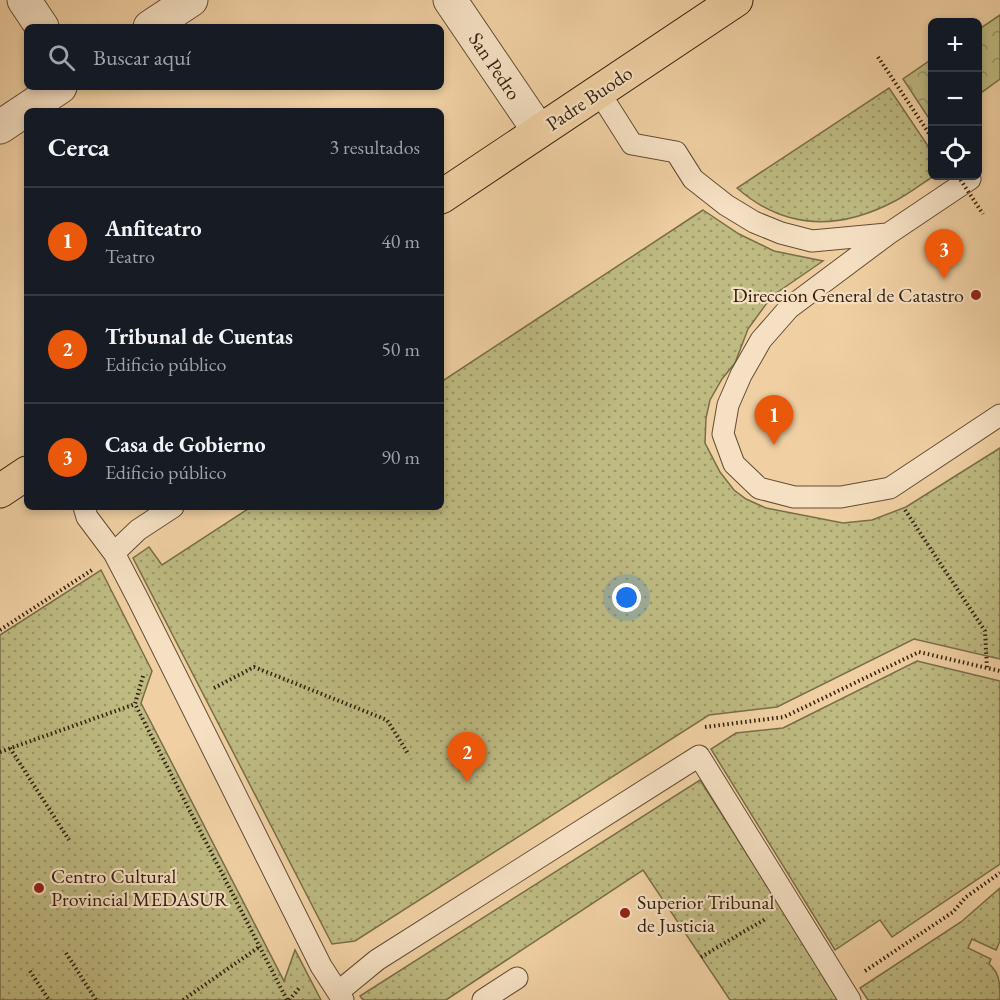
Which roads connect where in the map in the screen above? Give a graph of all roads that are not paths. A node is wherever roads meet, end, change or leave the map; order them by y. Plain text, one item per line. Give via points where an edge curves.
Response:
1 (24, 0) edge
2 (191, 0) edge
3 (450, 0) edge
4 (736, 0) edge
5 (40, 24) edge
6 (155, 24) edge
7 (56, 90) edge
8 (599, 92) junction
9 (28, 108) edge
10 (24, 111) edge
11 (0, 127) edge
12 (539, 131) junction
13 (960, 180) edge
14 (444, 195) edge
15 (888, 234) junction
16 (1000, 415) edge
17 (24, 475) edge
18 (0, 491) edge
19 (85, 510) edge
20 (168, 510) edge
21 (114, 553) junction
22 (517, 978) dead end
23 (341, 996) edge
24 (849, 998) edge
25 (483, 1000) edge

1 - 5 street
2 - 6 street
3 - 12 street, San Pedro
4 - 8 main road, Padre Buodo
7 - 9 street
8 - 12 main road, Padre Buodo
8 - 15 lane via 632,144 676,152 693,179 754,222 812,241
10 - 11 street
12 - 14 main road, Padre Buodo
13 - 15 lane
15 - 16 lane via 789,308 761,340 728,405 723,435 734,464 759,488 794,497 841,497 890,488
17 - 18 main road
19 - 21 lane
20 - 21 lane via 138,530
21 - 23 lane via 321,966
22 - 25 lane
23 - 24 lane via 376,960 699,756

